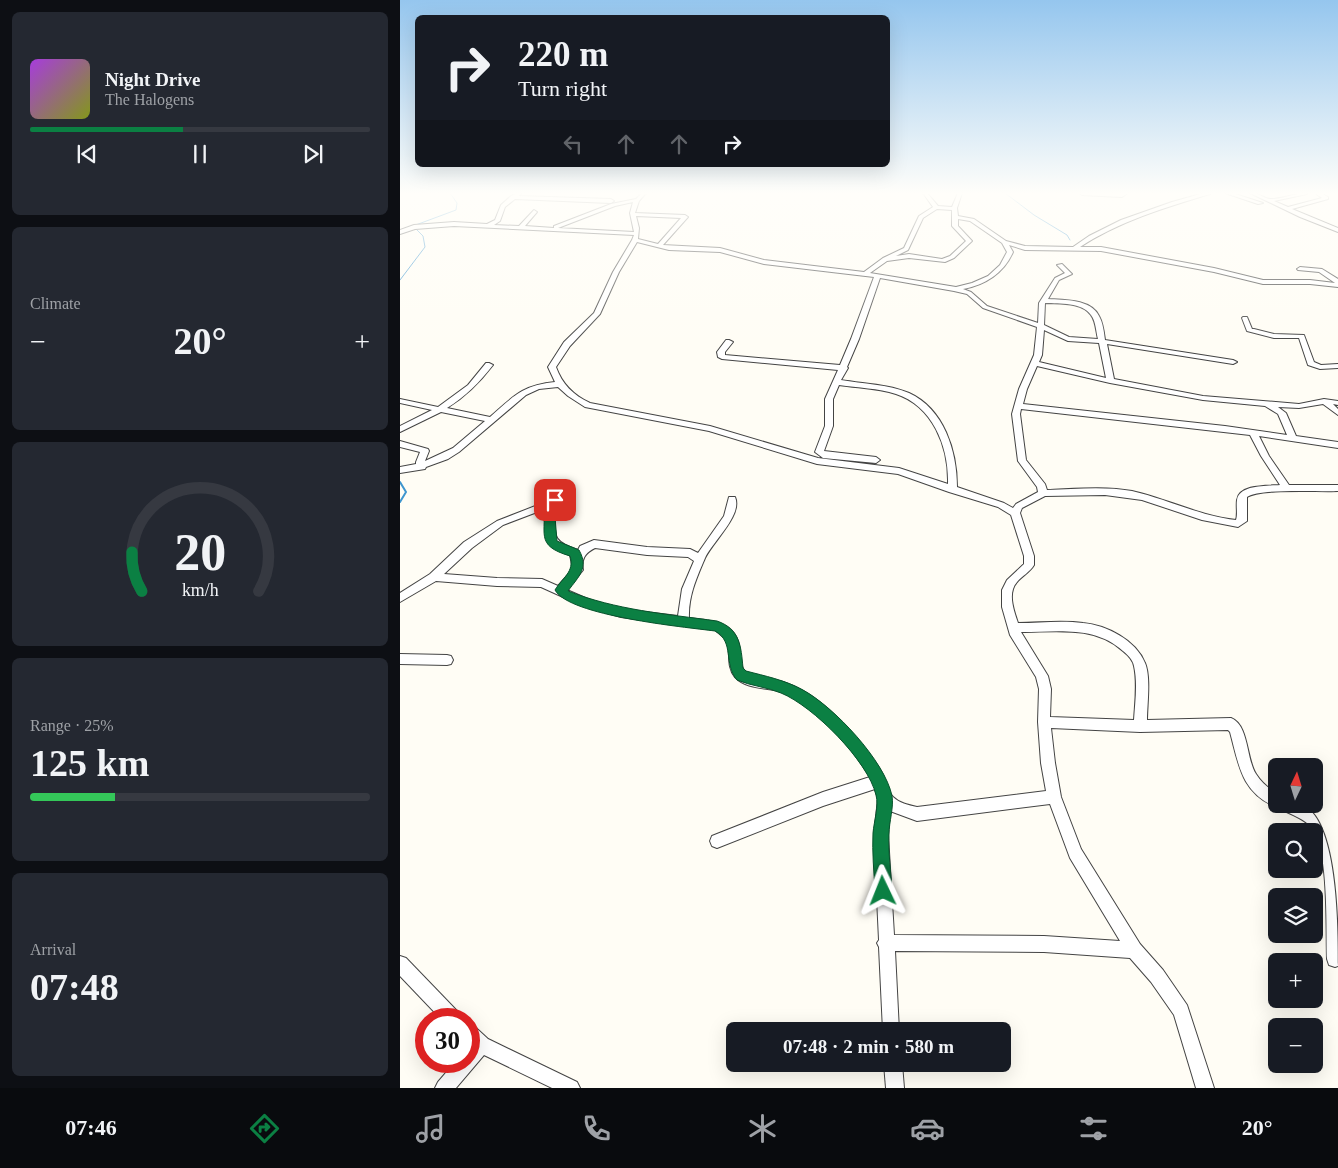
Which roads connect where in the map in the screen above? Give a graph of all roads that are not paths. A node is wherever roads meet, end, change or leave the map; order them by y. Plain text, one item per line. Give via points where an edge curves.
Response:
1 (632, 244) edge
2 (653, 244) edge
3 (908, 244) edge
4 (966, 244) edge
5 (1005, 244) edge
6 (1011, 244) edge
7 (1081, 244) edge
8 (659, 246) joint
9 (1076, 247) junction
10 (885, 259) junction
11 (1060, 265) dead end
12 (1300, 269) dead end
13 (865, 274) junction
14 (877, 277) junction
15 (1338, 283) edge
16 (955, 289) junction
17 (1044, 301) junction
18 (1245, 318) dead end
19 (1041, 326) junction
20 (1101, 340) junction
21 (729, 342) dead end
22 (1232, 362) dead end
23 (1035, 363) junction
24 (489, 365) dead end
25 (1338, 366) edge
26 (844, 368) junction
27 (1110, 381) junction
28 (837, 382) junction
29 (561, 384) junction
30 (400, 401) edge
31 (1324, 402) junction
32 (1338, 402) edge
33 (1266, 403) junction
34 (1017, 406) junction
35 (441, 410) junction
36 (1338, 413) edge
37 (491, 420) junction
38 (400, 429) edge
39 (1253, 432) junction
40 (1292, 438) junction
41 (400, 444) edge
42 (1338, 445) edge
43 (876, 460) dead end
44 (422, 467) junction
45 (400, 470) edge
46 (1338, 488) edge
47 (1288, 489) junction
48 (952, 490) junction
49 (1043, 493) junction
50 (569, 496) dead end
51 (732, 499) dead end
52 (548, 503) junction
53 (1015, 513) junction
54 (578, 560) junction
55 (700, 560) junction
56 (434, 577) junction
57 (561, 590) junction
58 (400, 598) edge
59 (684, 621) junction
60 (1013, 628) junction
61 (400, 659) edge
62 (447, 660) dead end
63 (1044, 722) junction
64 (1140, 726) junction
65 (879, 781) junction
66 (1268, 795) edge
67 (884, 797) junction
68 (1054, 797) junction
69 (1303, 813) edge
70 (717, 841) dead end
71 (885, 944) junction
72 (1134, 950) junction
73 (1335, 959) dead end
74 (400, 964) edge
75 (442, 1008) edge
76 (891, 1022) edge
77 (482, 1045) joint
78 (480, 1047) edge
79 (894, 1072) edge
80 (457, 1073) edge
81 (444, 1088) edge
82 (571, 1088) edge
83 (895, 1088) edge
84 (1205, 1088) edge

1 - 29 street via 598,313 567,344 552,367
2 - 8 street
3 - 10 street
4 - 10 street via 948,260 909,256
5 - 16 street via 1010,252 1007,262 978,283
6 - 9 street via 1031,249
7 - 9 street
8 - 13 street via 720,250 764,262
9 - 15 street via 1133,253 1263,282
10 - 13 street
11 - 17 street via 1069,274 1058,279
12 - 15 street via 1320,270
13 - 14 street
14 - 16 street
14 - 26 street
16 - 19 street via 969,292 985,307
17 - 19 street via 1040,309
17 - 20 street via 1074,303 1088,308 1096,316
18 - 25 street via 1252,331 1274,336 1302,336 1311,363 1320,367
19 - 20 street via 1068,339
19 - 23 street
20 - 22 street
20 - 27 street
21 - 26 street via 720,354 722,357
23 - 27 street
23 - 34 street
24 - 35 street via 470,388
26 - 28 street
27 - 33 street via 1203,398
28 - 43 street via 829,399 828,426 819,452
28 - 48 street via 906,395 928,414 946,441 954,474
29 - 37 street via 524,392
29 - 48 street via 571,398 588,405 710,429 817,461 900,471
30 - 35 street
31 - 32 street
31 - 33 street via 1299,406
31 - 36 street
33 - 40 street via 1282,413
34 - 39 street
34 - 49 street via 1022,461 1042,486
35 - 37 street
35 - 38 street
37 - 44 street via 456,452
39 - 40 street
39 - 47 street via 1264,456
40 - 42 street
41 - 44 street via 425,451 420,462
44 - 45 street
46 - 47 street
47 - 49 street via 1263,488 1245,493 1242,496 1242,521 1238,524 1123,493
48 - 53 street via 1001,505
49 - 53 street via 1019,506
50 - 52 street
51 - 55 street via 731,510
52 - 54 street via 552,544 575,553
52 - 56 street via 484,533
53 - 60 street via 1029,565 1012,580 1007,590 1007,607
54 - 55 street via 584,549 594,544 647,551 690,552
54 - 57 street via 578,570
55 - 59 street via 684,603
56 - 57 street via 542,583
56 - 58 street
57 - 59 street via 587,604 621,613
59 - 65 street via 717,626 726,631 734,642 736,670 742,676 782,686 810,702 857,748
60 - 63 street via 1042,676
60 - 64 street via 1093,628 1116,639 1140,664
61 - 62 street
63 - 64 street
63 - 68 street
64 - 66 street via 1231,724 1236,728 1251,779 1256,788
65 - 67 street
65 - 70 street via 823,799
67 - 68 street via 897,808 917,814
67 - 71 street via 881,834
68 - 72 street via 1075,853
69 - 73 street via 1322,833 1330,860
71 - 72 street via 1044,944
71 - 76 street
72 - 84 street via 1181,1011
74 - 75 street
77 - 78 street
77 - 82 street
79 - 83 street
80 - 81 street

